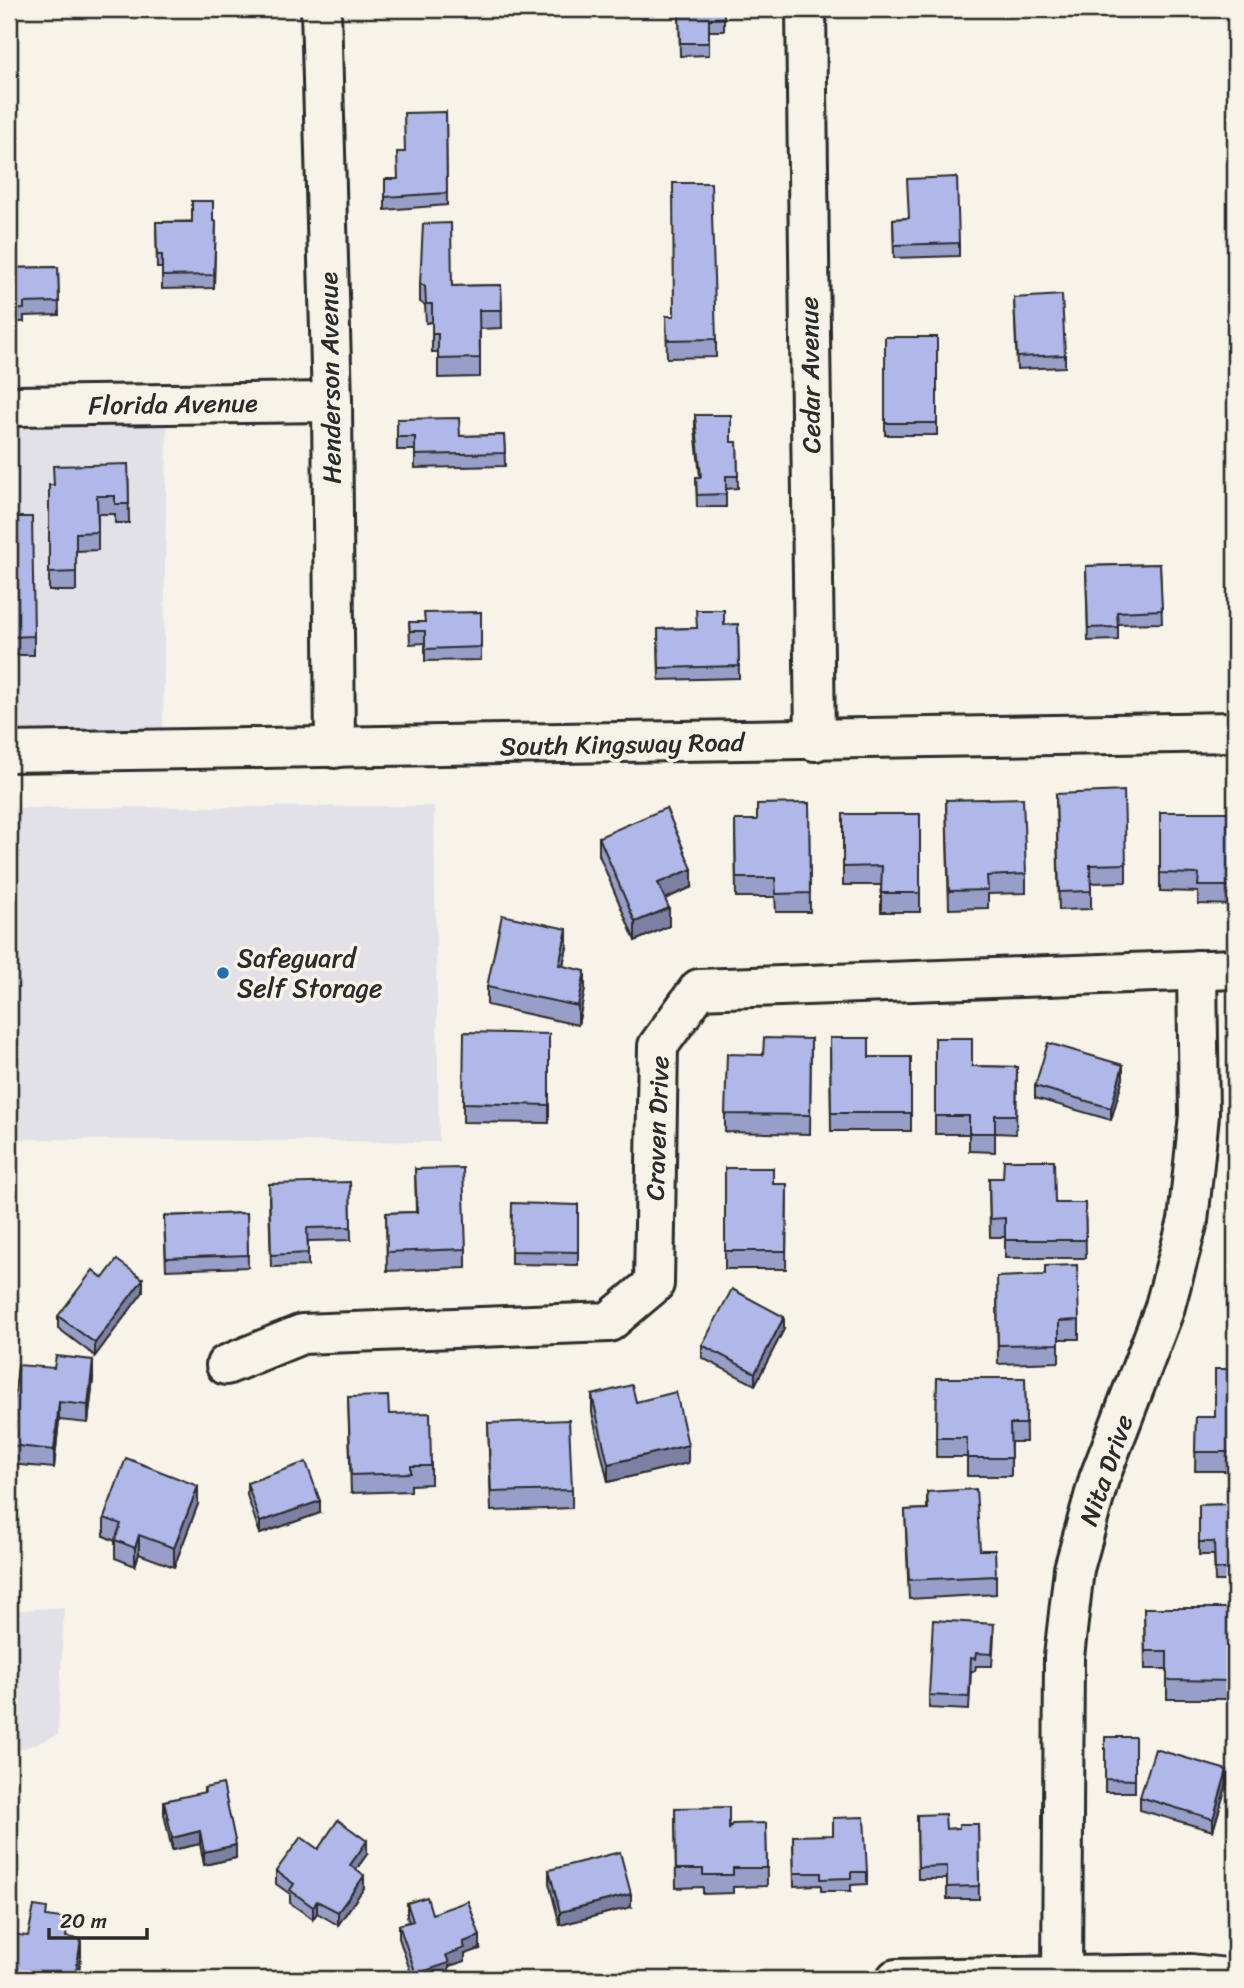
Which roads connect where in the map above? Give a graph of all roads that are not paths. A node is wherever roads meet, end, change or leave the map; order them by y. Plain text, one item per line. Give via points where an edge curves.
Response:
1 (321, 9) edge
2 (806, 9) edge
3 (332, 402) junction
4 (14, 406) dead end
5 (1235, 732) edge
6 (814, 741) junction
7 (335, 748) junction
8 (9, 752) edge
9 (1235, 969) edge
10 (1197, 970) junction
11 (226, 1365) dead end
12 (1062, 1977) edge
13 (896, 1979) edge
14 (1235, 1979) edge

1 - 3 street, Henderson Avenue
2 - 6 street, Cedar Avenue
3 - 4 street, Florida Avenue
3 - 7 street, Henderson Avenue
5 - 6 street, South Kingsway Road
6 - 7 street, South Kingsway Road
7 - 8 street, South Kingsway Road
9 - 10 street, Craven Drive
10 - 11 street, Craven Drive via 699,989 658,1045 654,1284 610,1322 302,1334
10 - 12 street, Nita Drive via 1199,1115 1188,1221 1164,1311 1100,1479 1074,1569 1064,1657
12 - 13 street
12 - 14 street via 1191,1973

